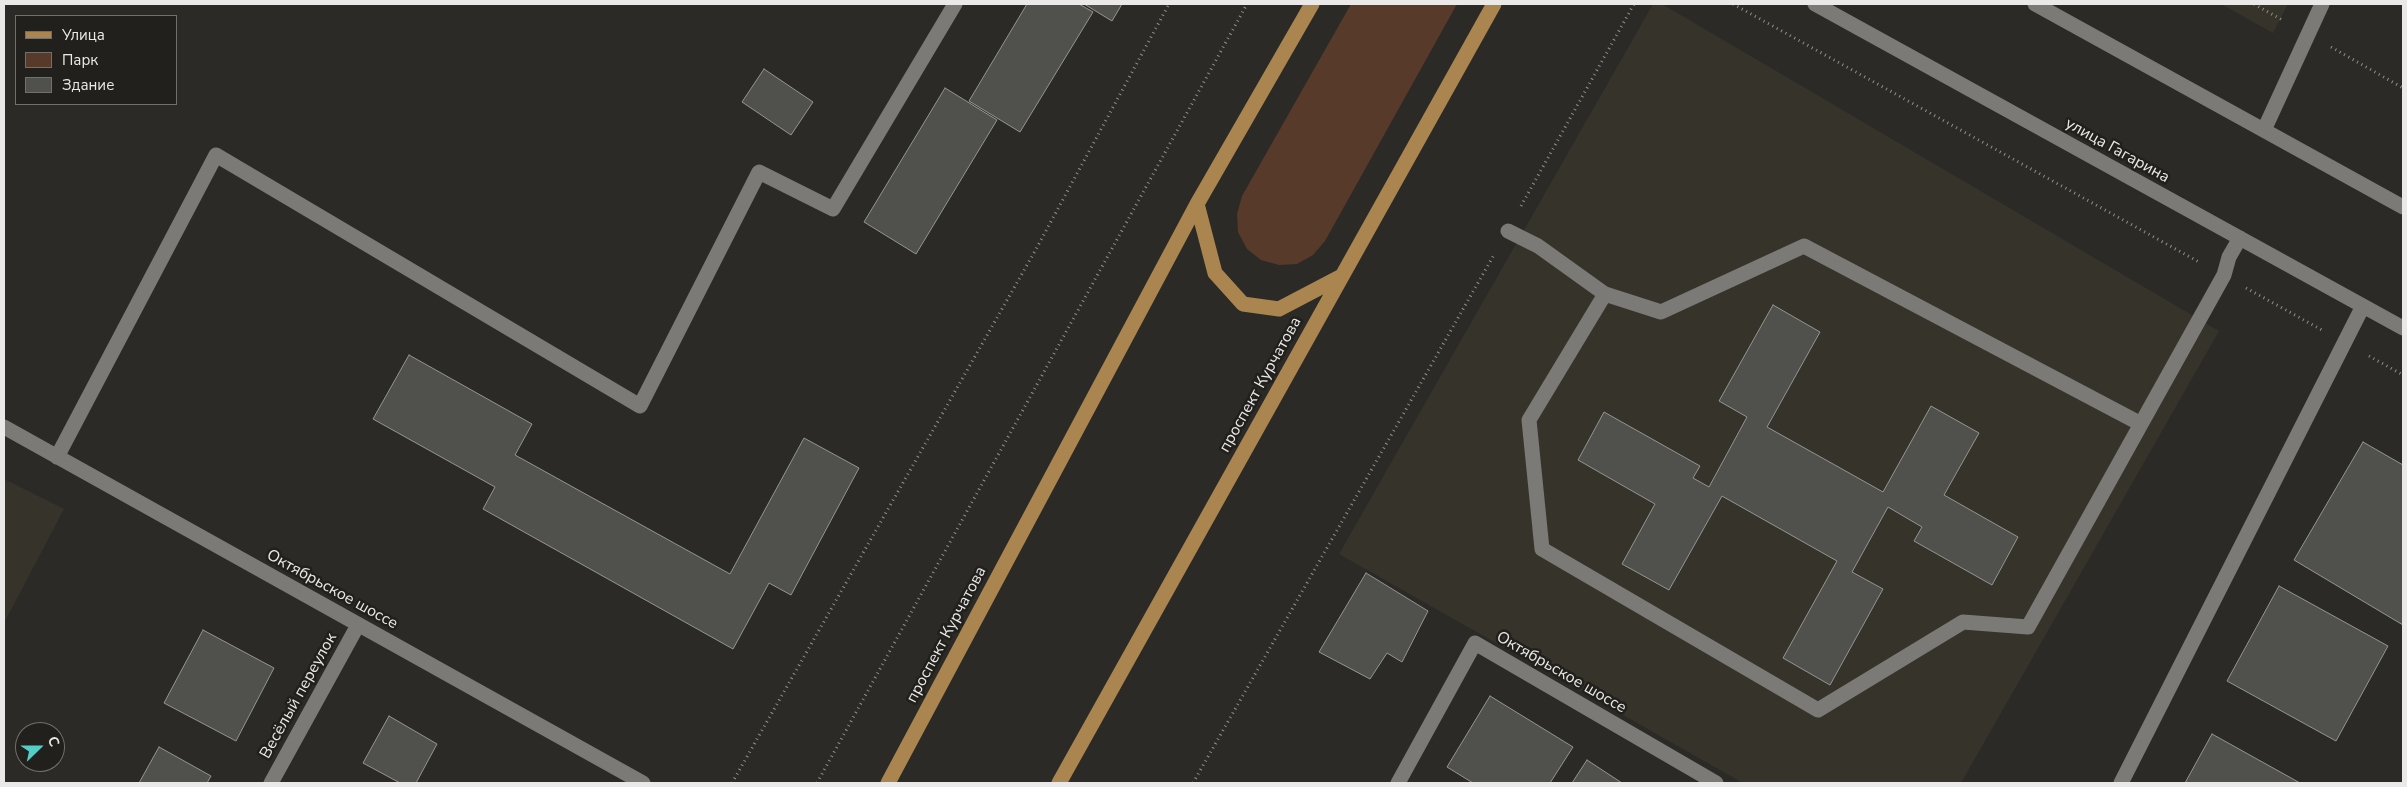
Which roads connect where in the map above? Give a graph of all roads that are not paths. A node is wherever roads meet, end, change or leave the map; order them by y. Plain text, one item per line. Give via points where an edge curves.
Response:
1 (954, 4) edge
2 (1312, 4) edge
3 (1494, 4) edge
4 (1815, 4) edge
5 (2035, 4) edge
6 (2322, 4) edge
7 (2264, 130) junction
8 (1198, 204) junction
9 (2403, 207) edge
10 (1508, 231) road end
11 (2240, 238) junction
12 (1342, 276) junction
13 (1605, 294) junction
14 (2362, 306) junction
15 (2403, 328) edge
16 (2141, 424) junction
17 (4, 427) edge
18 (57, 457) junction
19 (358, 625) junction
20 (271, 783) edge
21 (643, 783) edge
22 (888, 783) edge
23 (1059, 783) edge
24 (1398, 783) edge
25 (1716, 783) edge
26 (2121, 783) edge

1 - 18 street via 833,209 759,172 640,406 216,155
2 - 8 main road, проспект Курчатова
3 - 12 main road, проспект Курчатова
4 - 11 street, улица Гагарина
5 - 7 street
6 - 7 street
7 - 9 street
8 - 12 main road via 1215,273 1243,304 1279,309
8 - 22 main road, проспект Курчатова
10 - 13 street via 1538,246
11 - 14 street, улица Гагарина
11 - 16 street via 2229,257 2224,276
12 - 23 main road, проспект Курчатова
13 - 16 street via 1661,312 1804,246
13 - 16 street via 1529,420 1542,548 1818,710 1964,622 2028,627
14 - 15 street, улица Гагарина
14 - 26 street
17 - 18 street, Октябрьское шоссе
18 - 19 street, Октябрьское шоссе
19 - 20 street, Весёлый переулок
19 - 21 street, Октябрьское шоссе
24 - 25 street, Октябрьское шоссе via 1475,644

